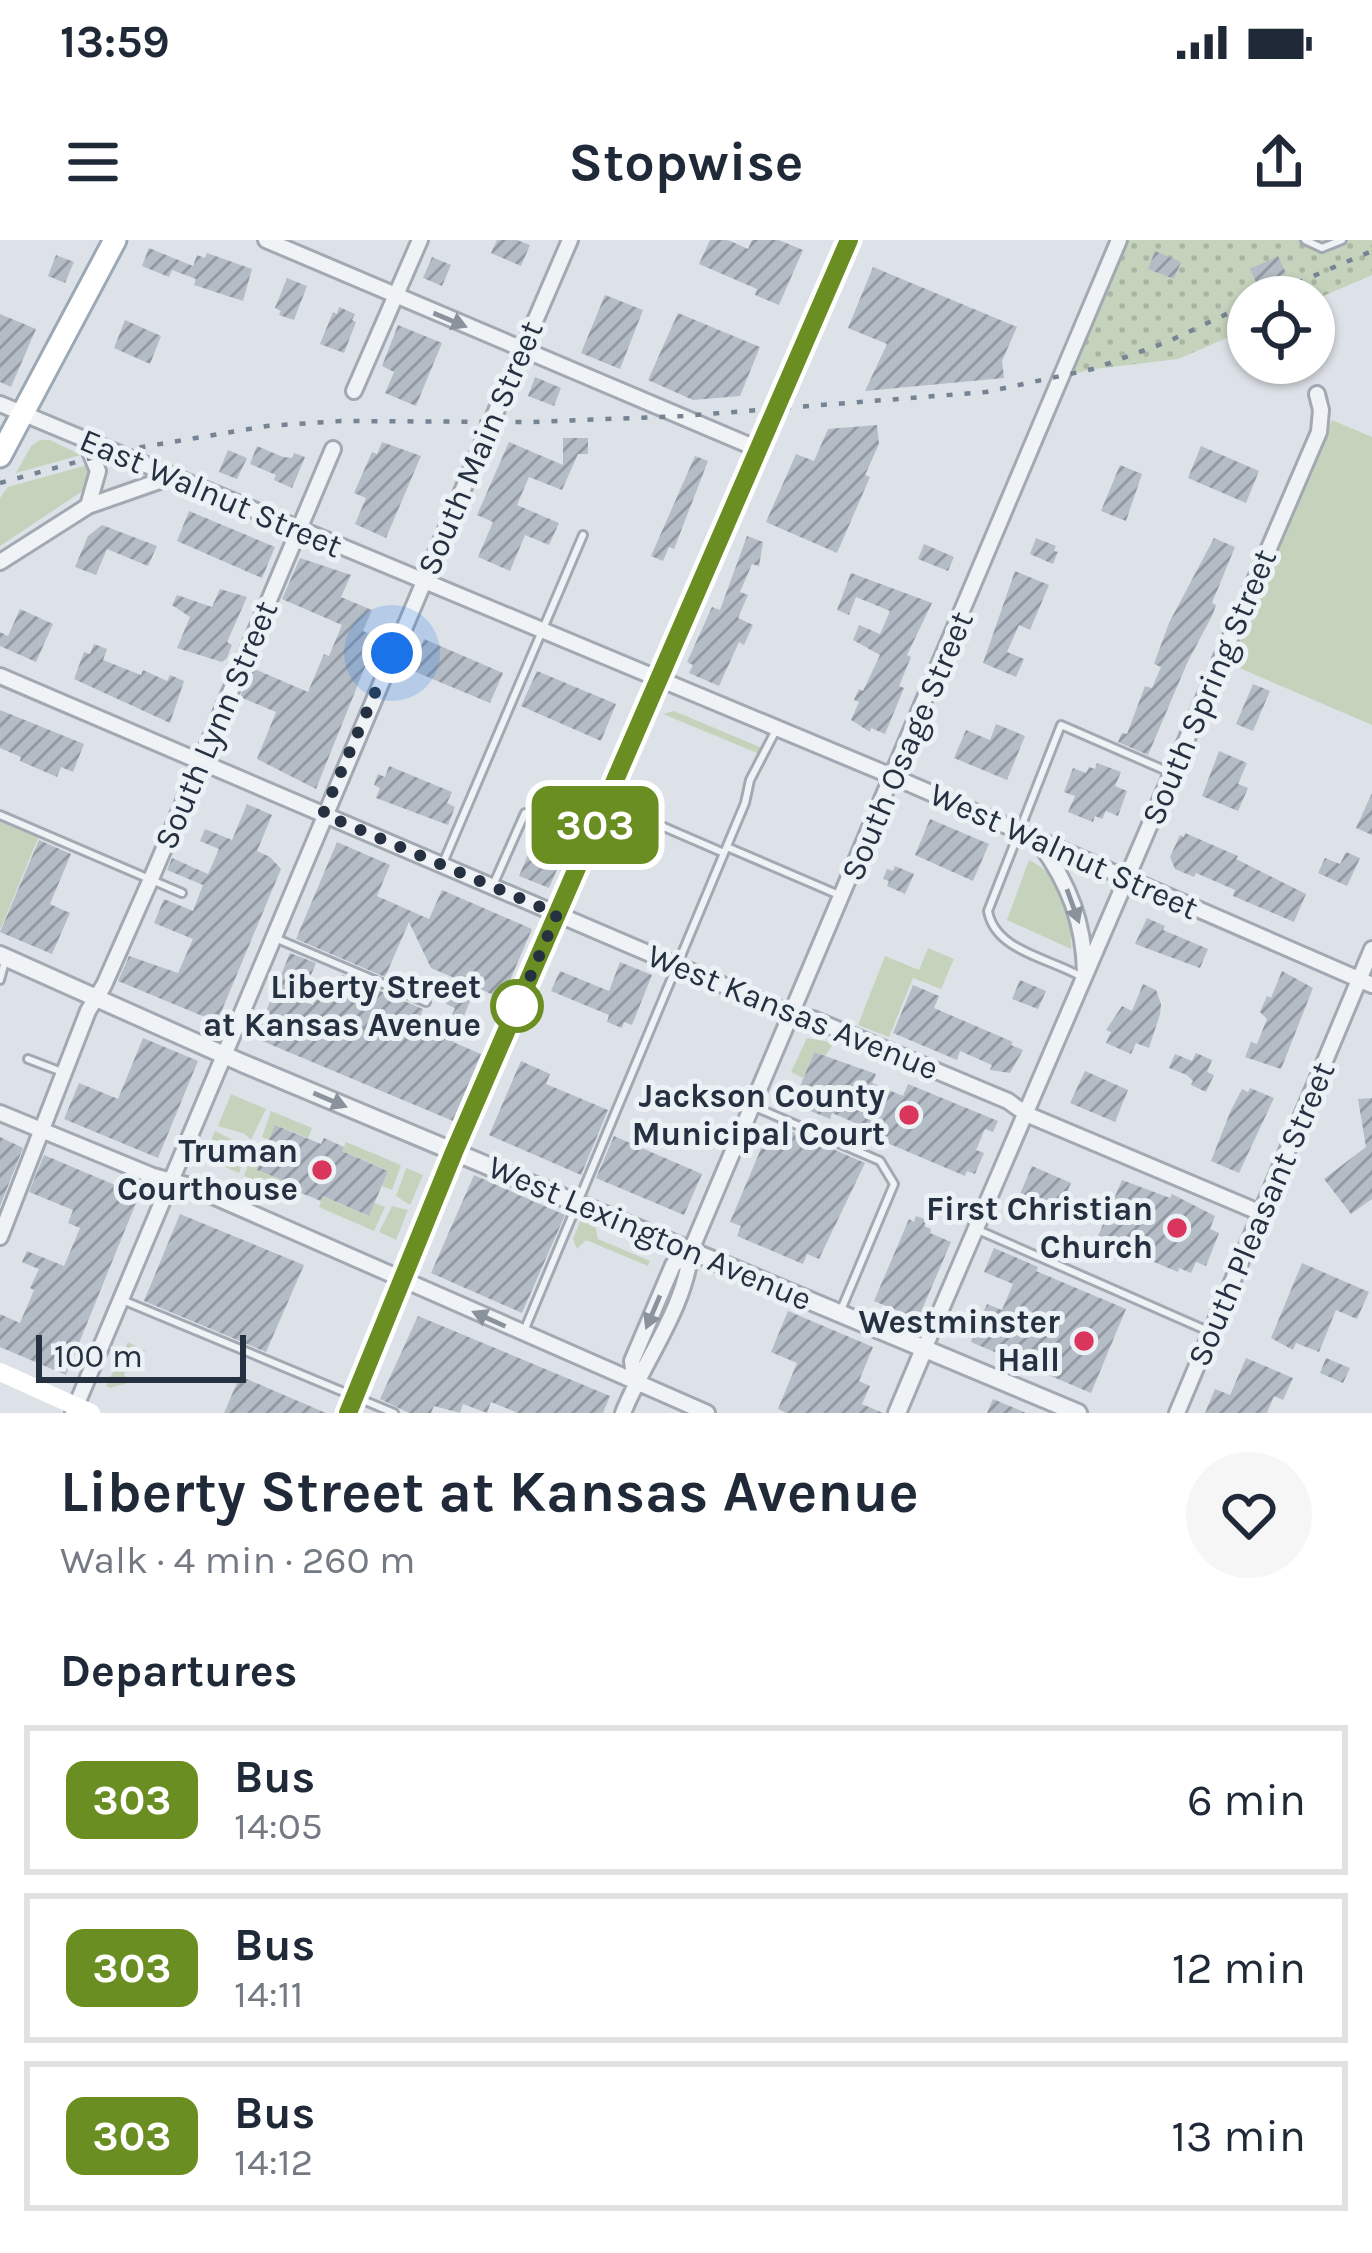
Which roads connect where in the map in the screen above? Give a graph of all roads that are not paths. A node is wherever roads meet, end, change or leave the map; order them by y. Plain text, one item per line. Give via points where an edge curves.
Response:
1 (115, 240) edge
2 (266, 240) edge
3 (420, 240) edge
4 (570, 240) edge
5 (849, 240) edge
6 (1119, 240) edge
7 (1306, 240) edge
8 (1342, 240) edge
9 (396, 297) junction
10 (523, 352) junction
11 (354, 392) dead end
12 (1317, 394) dead end
13 (0, 404) edge
14 (24, 414) junction
15 (85, 440) junction
16 (333, 449) dead end
17 (758, 449) junction
18 (2, 450) edge
19 (171, 476) junction
20 (88, 506) junction
21 (298, 530) junction
22 (583, 535) dead end
23 (0, 562) edge
24 (422, 581) junction
25 (542, 632) junction
26 (0, 676) edge
27 (656, 681) junction
28 (776, 729) junction
29 (201, 762) junction
30 (1172, 773) junction
31 (894, 777) junction
32 (605, 801) junction
33 (323, 814) junction
34 (0, 815) edge
35 (1017, 831) junction
36 (589, 838) junction
37 (1037, 840) junction
38 (725, 850) junction
39 (442, 865) junction
40 (1127, 878) junction
41 (151, 879) junction
42 (492, 886) junction
43 (182, 893) dead end
44 (843, 896) junction
45 (557, 914) junction
46 (272, 936) junction
47 (1372, 949) edge
48 (3, 956) edge
49 (676, 965) junction
50 (1085, 979) junction
51 (0, 980) edge
52 (1365, 982) edge
53 (96, 999) junction
54 (426, 1003) dead end
55 (793, 1015) junction
56 (222, 1054) junction
57 (28, 1059) dead end
58 (62, 1072) junction
59 (754, 1107) junction
60 (0, 1113) edge
61 (1026, 1114) junction
62 (42, 1130) junction
63 (454, 1152) junction
64 (170, 1182) junction
65 (578, 1202) junction
66 (1261, 1213) junction
67 (976, 1229) junction
68 (0, 1237) edge
69 (691, 1250) junction
70 (402, 1277) junction
71 (120, 1298) junction
72 (840, 1313) junction
73 (1211, 1332) junction
74 (523, 1334) junction
75 (924, 1349) junction
76 (0, 1372) edge
77 (635, 1382) junction
78 (355, 1397) junction
79 (80, 1411) edge
80 (348, 1413) edge
81 (394, 1413) edge
82 (623, 1413) edge
83 (706, 1413) edge
84 (897, 1413) edge
85 (1078, 1413) edge
86 (1177, 1413) edge

1 - 14 main road
2 - 9 street
3 - 9 street
4 - 10 street, South Main Street
5 - 17 street
6 - 31 street, South Osage Street
7 - 8 lane via 1322,248
9 -> 10 street
9 - 11 street
10 - 17 street
10 - 24 street, South Main Street, bridge
12 - 30 street, South Spring Street via 1319,432
13 - 14 street, East Walnut Street
14 - 15 street, East Walnut Street
14 - 18 main road
15 - 19 street, East Walnut Street
15 - 20 street via 98,471
16 - 21 street, South Lynn Street
17 - 27 street
19 - 20 street
19 - 21 street, East Walnut Street
20 - 23 street
21 - 24 street, East Walnut Street
21 - 29 street, South Lynn Street
22 - 25 lane
24 - 25 street, West Walnut Street
24 - 33 street, South Main Street
25 - 27 street, West Walnut Street
25 - 39 lane
26 - 29 street, West Kansas Avenue
27 - 28 street, West Walnut Street
27 - 32 street
28 - 31 street, West Walnut Street
28 - 38 lane
29 - 33 street, West Kansas Avenue
29 - 41 street, South Lynn Street
30 - 35 lane via 1061,725
30 - 40 street, South Spring Street
31 - 35 street, West Walnut Street
31 - 44 street, South Osage Street
32 - 36 street
32 - 38 lane
33 - 39 street, West Kansas Avenue
33 - 46 street, South Main Street
34 - 41 lane
35 - 37 street, West Walnut Street
35 - 50 lane via 988,911 991,928
36 - 42 lane via 525,813
36 - 45 street
37 - 40 street, West Walnut Street
37 -> 50 street, South Spring Street via 1075,905
38 - 44 lane
38 - 49 lane
39 - 42 street, West Kansas Avenue
40 - 50 street, South Spring Street
40 - 52 street, West Walnut Street
41 - 43 lane
41 - 53 street, South Lynn Street
42 - 45 street, West Kansas Avenue
44 - 55 street, South Osage Street
45 - 49 street, West Kansas Avenue
45 - 63 street
46 - 54 lane
46 - 56 street, South Main Street
47 - 52 street, South Pleasant Street
48 - 51 lane
48 - 53 street, West Lexington Avenue
49 - 55 street, West Kansas Avenue
49 - 65 lane
50 - 61 street, South Spring Street
52 - 66 street, South Pleasant Street
53 - 56 street, West Lexington Avenue
53 - 58 street, South Lynn Street
55 - 59 street, South Osage Street
55 - 61 street, West Kansas Avenue
56 -> 63 street, West Lexington Avenue
56 - 64 street, South Main Street
57 - 58 lane
58 - 62 street, South Lynn Street
59 - 69 street, South Osage Street
59 - 72 lane via 880,1161 894,1184
60 - 62 street
61 - 66 street, West Kansas Avenue
61 - 67 street, South Spring Street
62 - 64 street
62 - 68 street, South Lynn Street
63 - 65 street, West Lexington Avenue
63 - 70 street
64 - 70 street
64 - 71 street, South Main Street
65 - 69 street, West Lexington Avenue
65 - 74 lane
66 - 73 street, South Pleasant Street
67 - 73 lane
67 - 75 street, South Spring Street
69 - 72 street, West Lexington Avenue
69 - 77 street, South Osage Street
74 -> 70 street
70 - 78 street
71 - 78 lane
71 - 79 street, South Main Street
72 - 75 street, West Lexington Avenue
73 - 86 street, South Pleasant Street
74 - 77 street
75 - 84 street
75 - 85 street, West Lexington Avenue
76 - 79 main road
77 - 82 street, South Osage Street
77 - 83 street
78 - 80 street
78 - 81 lane

